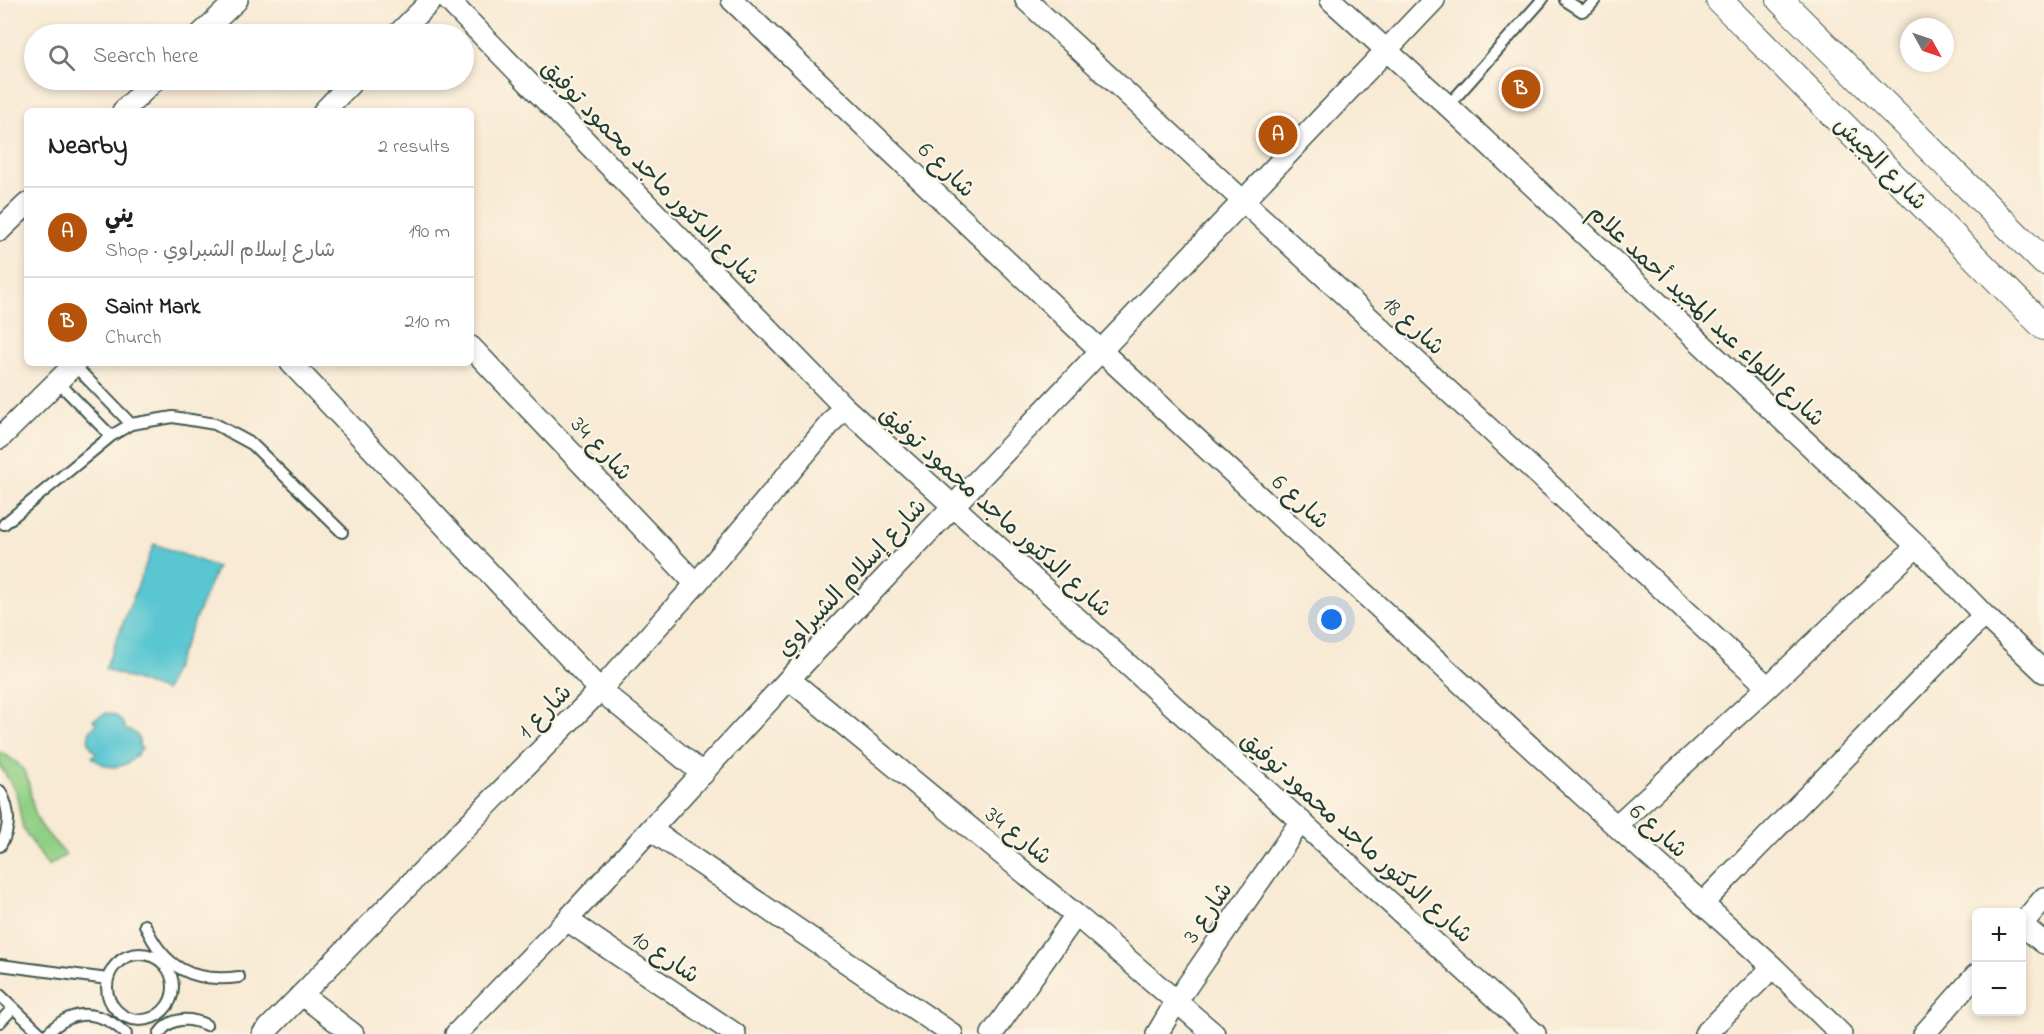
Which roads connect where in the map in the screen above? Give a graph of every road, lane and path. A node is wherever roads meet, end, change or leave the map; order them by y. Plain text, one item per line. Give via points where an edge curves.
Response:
1 (237, 0) edge
2 (432, 0) edge
3 (448, 0) edge
4 (732, 0) edge
5 (1026, 0) edge
6 (1331, 0) edge
7 (1434, 0) edge
8 (1542, 0) edge
9 (1565, 0) edge
10 (1595, 0) edge
11 (1719, 0) edge
12 (1780, 0) edge
13 (212, 24) edge
14 (409, 24) edge
15 (471, 24) edge
16 (474, 27) edge
17 (1386, 51) junction
18 (145, 90) edge
19 (344, 90) edge
20 (1448, 106) junction
21 (126, 108) edge
22 (327, 108) edge
23 (1242, 201) junction
24 (24, 207) edge
25 (0, 230) edge
26 (2044, 262) edge
27 (2044, 327) edge
28 (474, 350) edge
29 (1101, 351) junction
30 (73, 366) edge
31 (77, 366) edge
32 (294, 366) edge
33 (57, 381) junction
34 (844, 407) junction
35 (131, 424) junction
36 (111, 436) junction
37 (0, 438) edge
38 (954, 506) junction
39 (4, 524) dead end
40 (342, 532) dead end
41 (1917, 546) junction
42 (696, 584) junction
43 (1984, 615) junction
44 (2044, 672) edge
45 (789, 679) junction
46 (1768, 687) junction
47 (600, 690) junction
48 (703, 774) junction
49 (0, 791) edge
50 (1301, 821) junction
51 (1616, 826) junction
52 (651, 830) junction
53 (0, 846) edge
54 (2044, 898) edge
55 (1702, 904) junction
56 (1076, 915) junction
57 (567, 920) junction
58 (2026, 920) edge
59 (145, 925) dead end
60 (2026, 928) edge
61 (2044, 943) edge
62 (163, 960) junction
63 (0, 965) edge
64 (1773, 967) junction
65 (239, 977) dead end
66 (108, 979) junction
67 (1972, 981) edge
68 (0, 995) edge
69 (302, 995) junction
70 (1176, 1002) junction
71 (13, 1008) junction
72 (119, 1012) junction
73 (150, 1018) junction
74 (110, 1021) junction
75 (0, 1022) edge
76 (206, 1025) dead end
77 (160, 1032) edge
78 (41, 1034) edge
79 (47, 1034) edge
80 (126, 1034) edge
81 (263, 1034) edge
82 (353, 1034) edge
83 (456, 1034) edge
84 (735, 1034) edge
85 (952, 1034) edge
86 (992, 1034) edge
87 (1157, 1034) edge
88 (1214, 1034) edge
89 (1535, 1034) edge
90 (1705, 1034) edge
91 (1841, 1034) edge
92 (1924, 1034) edge

1 - 13 street
2 - 14 street
3 - 15 street, شارع الدكتور ماجد محمود توفيق
4 - 29 street, شارع 6
5 - 23 street, شارع 18
6 - 17 street, شارع اللواء عبد المجيد أحمد علام
7 - 17 street, شارع إسلام الشبراوي
8 - 20 lane
9 - 10 lane via 1582,11
11 - 27 street, شارع الجيش
12 - 26 street, شارع الجيش
16 - 34 street, شارع الدكتور ماجد محمود توفيق
17 - 20 street, شارع اللواء عبد المجيد أحمد علام
17 - 23 street, شارع إسلام الشبراوي
18 - 21 street
19 - 22 street
20 - 41 street, شارع اللواء عبد المجيد أحمد علام
23 - 29 street, شارع إسلام الشبراوي
23 - 46 street, شارع 18
24 - 25 street
28 - 42 street, شارع 34
29 - 38 street, شارع إسلام الشبراوي
29 - 51 street, شارع 6
30 - 33 street
31 - 35 lane
32 - 47 street
33 - 36 lane
33 - 37 street
34 - 38 street, شارع الدكتور ماجد محمود توفيق
34 - 42 street, شارع 1
35 - 36 lane
35 - 40 lane via 173,417 215,424 252,444
36 - 39 lane
38 - 45 street, شارع إسلام الشبراوي
38 - 50 street, شارع الدكتور ماجد محمود توفيق
41 - 43 street, شارع اللواء عبد المجيد أحمد علام
41 - 46 street
42 - 47 street, شارع 1
43 - 44 street, شارع اللواء عبد المجيد أحمد علام
43 - 55 street
45 - 48 street, شارع إسلام الشبراوي
45 - 56 street, شارع 34
46 - 51 street
47 - 48 street
47 - 69 street, شارع 1
48 - 52 street, شارع إسلام الشبراوي
49 - 53 lane via 9,820
50 - 70 street, شارع 3
50 - 89 street, شارع الدكتور ماجد محمود توفيق
51 - 55 street, شارع 6
52 - 57 street, شارع إسلام الشبراوي
52 - 85 street
54 - 58 street
55 - 64 street, شارع 6
56 - 70 street, شارع 34
56 - 86 street
57 - 83 street, شارع إسلام الشبراوي
57 - 84 street, شارع 10
59 - 62 lane
60 - 61 street
62 - 65 lane via 199,977
62 - 66 lane via 146,954 130,956 116,964
62 - 73 lane via 171,976 172,993 164,1008
63 - 66 lane
64 - 90 street
64 - 91 street, شارع 6
66 - 72 lane via 109,997
67 - 92 street
68 - 71 lane
69 - 81 street, شارع 1
69 - 82 street
70 - 87 street, شارع 3
70 - 88 street, شارع 34
71 - 75 lane
71 - 78 lane
72 - 73 lane via 134,1019
72 - 74 lane
73 - 77 lane
74 - 79 lane via 93,1015 74,1016 57,1023
74 - 80 lane
76 - 77 lane via 178,1020

